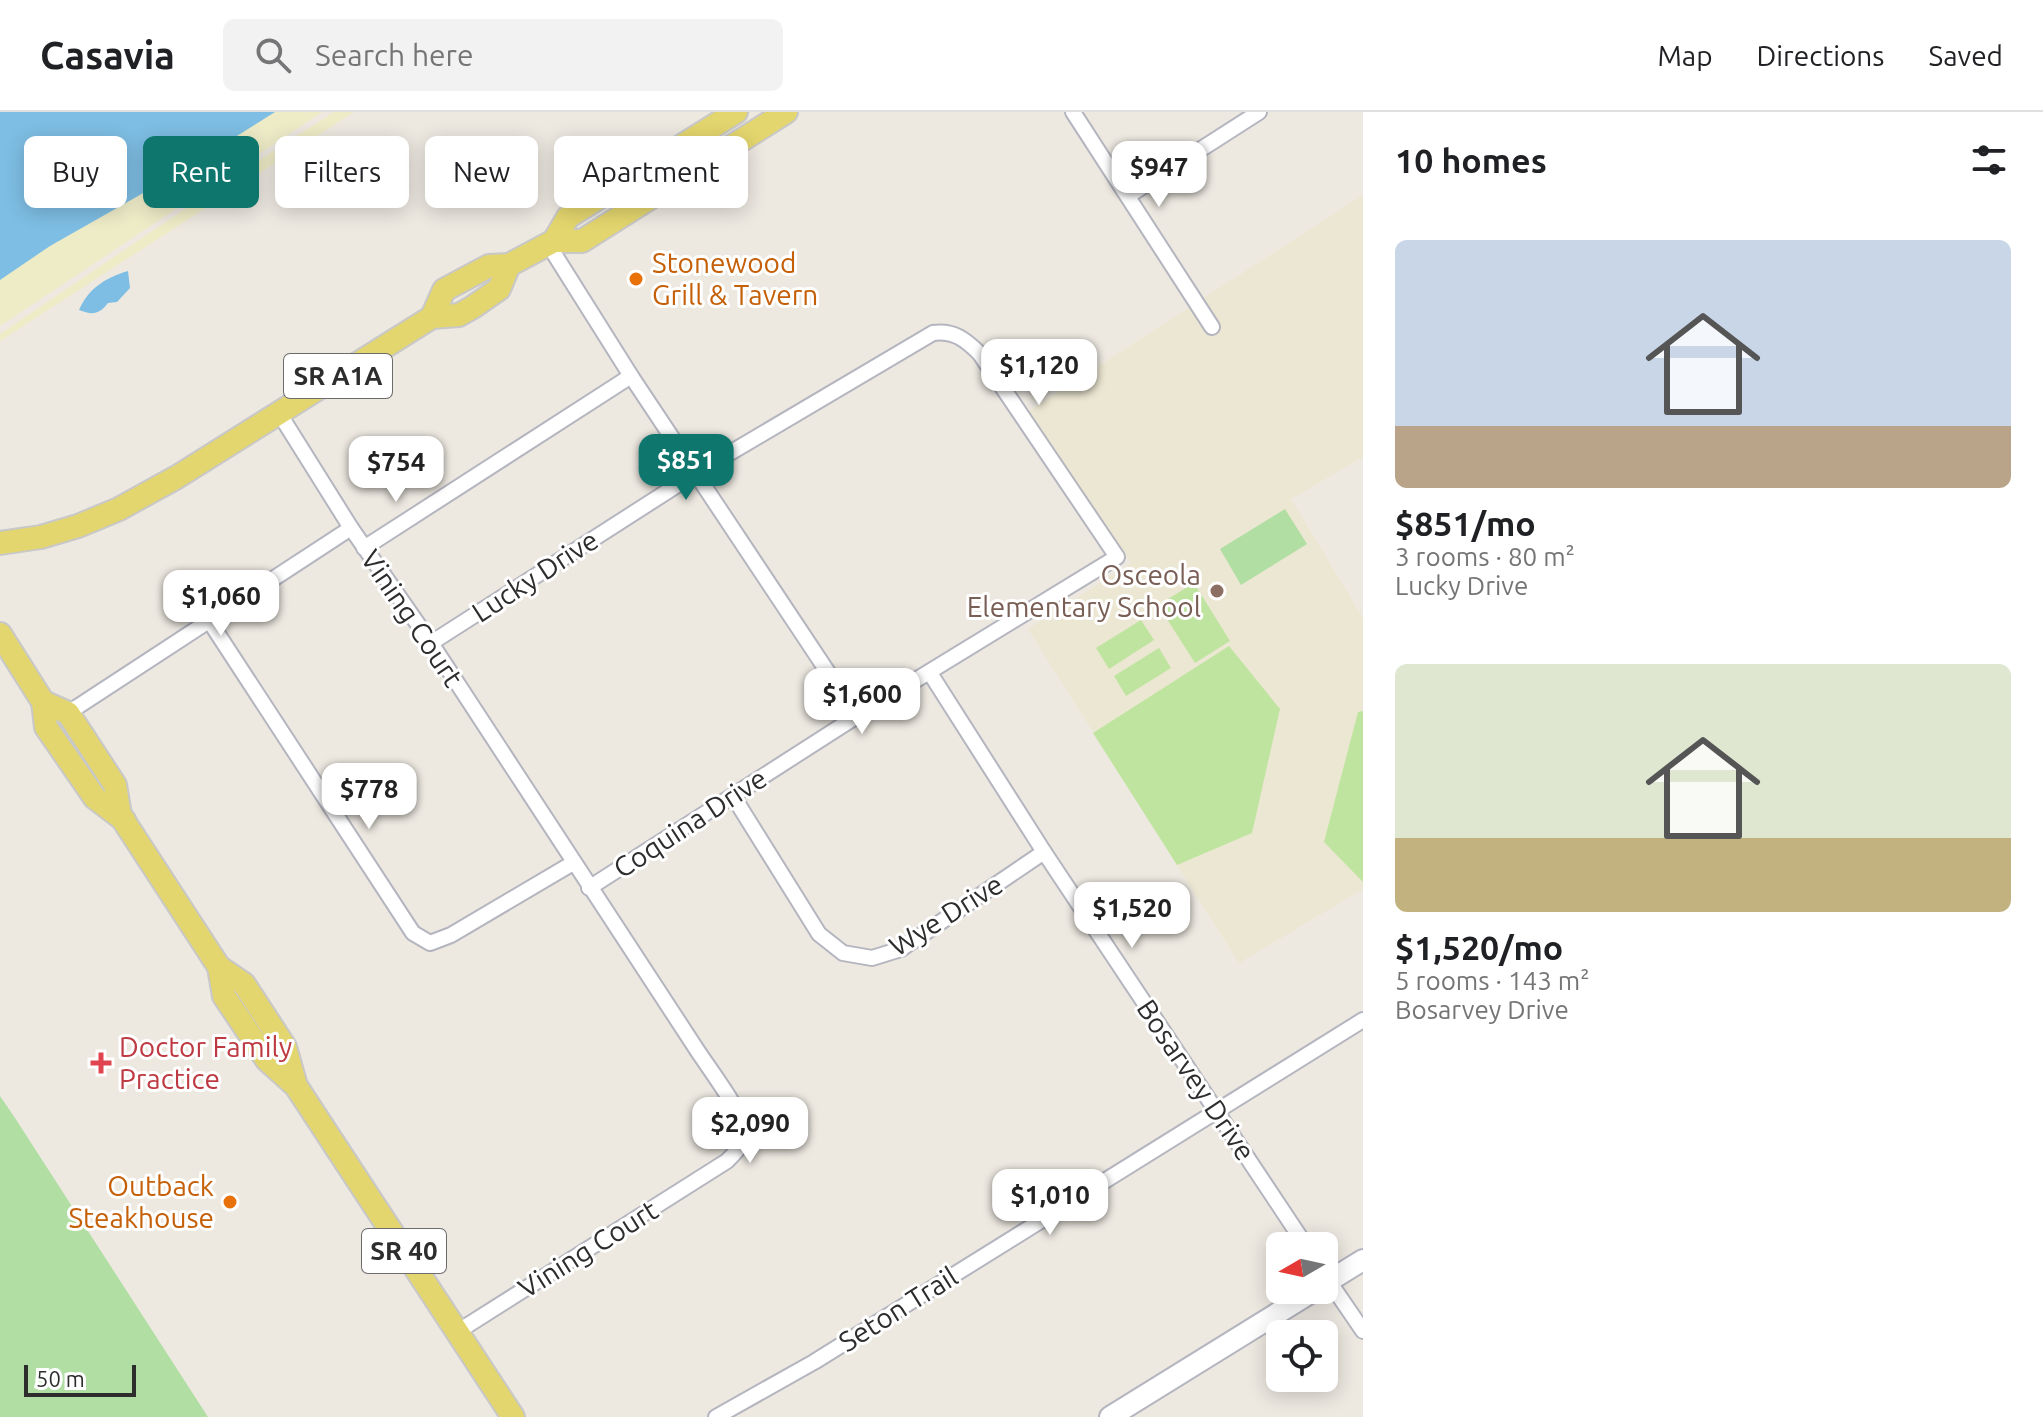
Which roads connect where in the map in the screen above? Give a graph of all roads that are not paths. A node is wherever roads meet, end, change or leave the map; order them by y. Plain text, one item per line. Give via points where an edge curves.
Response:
1 (736, 112) edge
2 (786, 112) edge
3 (1073, 112) edge
4 (1259, 112) edge
5 (1128, 196) junction
6 (551, 243) junction
7 (1212, 327) dead end
8 (631, 376) junction
9 (279, 413) junction
10 (696, 473) junction
11 (351, 528) junction
12 (0, 543) edge
13 (364, 548) junction
14 (1117, 557) joint
15 (210, 622) junction
16 (0, 634) edge
17 (431, 643) junction
18 (930, 673) junction
19 (43, 702) junction
20 (68, 713) junction
21 (857, 716) junction
22 (733, 796) junction
23 (124, 820) junction
24 (1044, 852) junction
25 (573, 863) junction
26 (589, 888) junction
27 (1363, 1020) edge
28 (1217, 1111) junction
29 (1297, 1232) edge
30 (1363, 1260) edge
31 (1338, 1274) edge
32 (1338, 1300) edge
33 (1288, 1304) edge
34 (1363, 1331) edge
35 (457, 1332) junction
36 (513, 1417) edge
37 (716, 1417) edge
38 (1110, 1417) edge

1 - 6 main road, SR A1A via 568,217
2 - 6 main road, SR A1A via 582,241
3 - 5 street
4 - 5 street
5 - 7 street
6 - 8 street
6 - 9 main road, SR A1A via 509,265 499,289 473,307 459,315 432,317
8 - 10 street
8 - 13 street
9 - 11 street, Vining Court
9 - 12 main road, SR A1A via 119,509 41,537
10 - 14 street, Lucky Drive via 944,331 964,338 980,354
10 - 17 street, Lucky Drive
10 - 21 street
11 - 13 street, Vining Court
11 - 15 street
13 - 17 street, Vining Court
14 - 18 street, Coquina Drive
15 - 20 street
15 - 25 street via 413,933 430,943 451,935
16 - 19 main road, SR 40
17 - 25 street, Vining Court
18 - 21 street, Coquina Drive
18 - 24 street, Bosarvey Drive
19 - 20 main road
19 - 23 main road, SR 40 via 46,727 54,739 95,798
20 - 23 main road, SR 40 via 115,785
21 - 22 street, Coquina Drive
22 - 24 street, Wye Drive via 819,934 843,953 872,958 901,949
22 - 26 street, Coquina Drive
23 - 35 main road, SR 40 via 219,967 244,984 277,1034 296,1086
24 - 28 street, Bosarvey Drive
25 - 26 street, Vining Court
26 - 35 street, Vining Court via 737,1112 744,1128 741,1148
27 - 28 street, Seton Trail
28 - 29 street, Bosarvey Drive
28 - 37 street, Seton Trail via 814,1362
30 - 31 street
32 - 34 street
33 - 38 street
35 - 36 main road, SR 40

